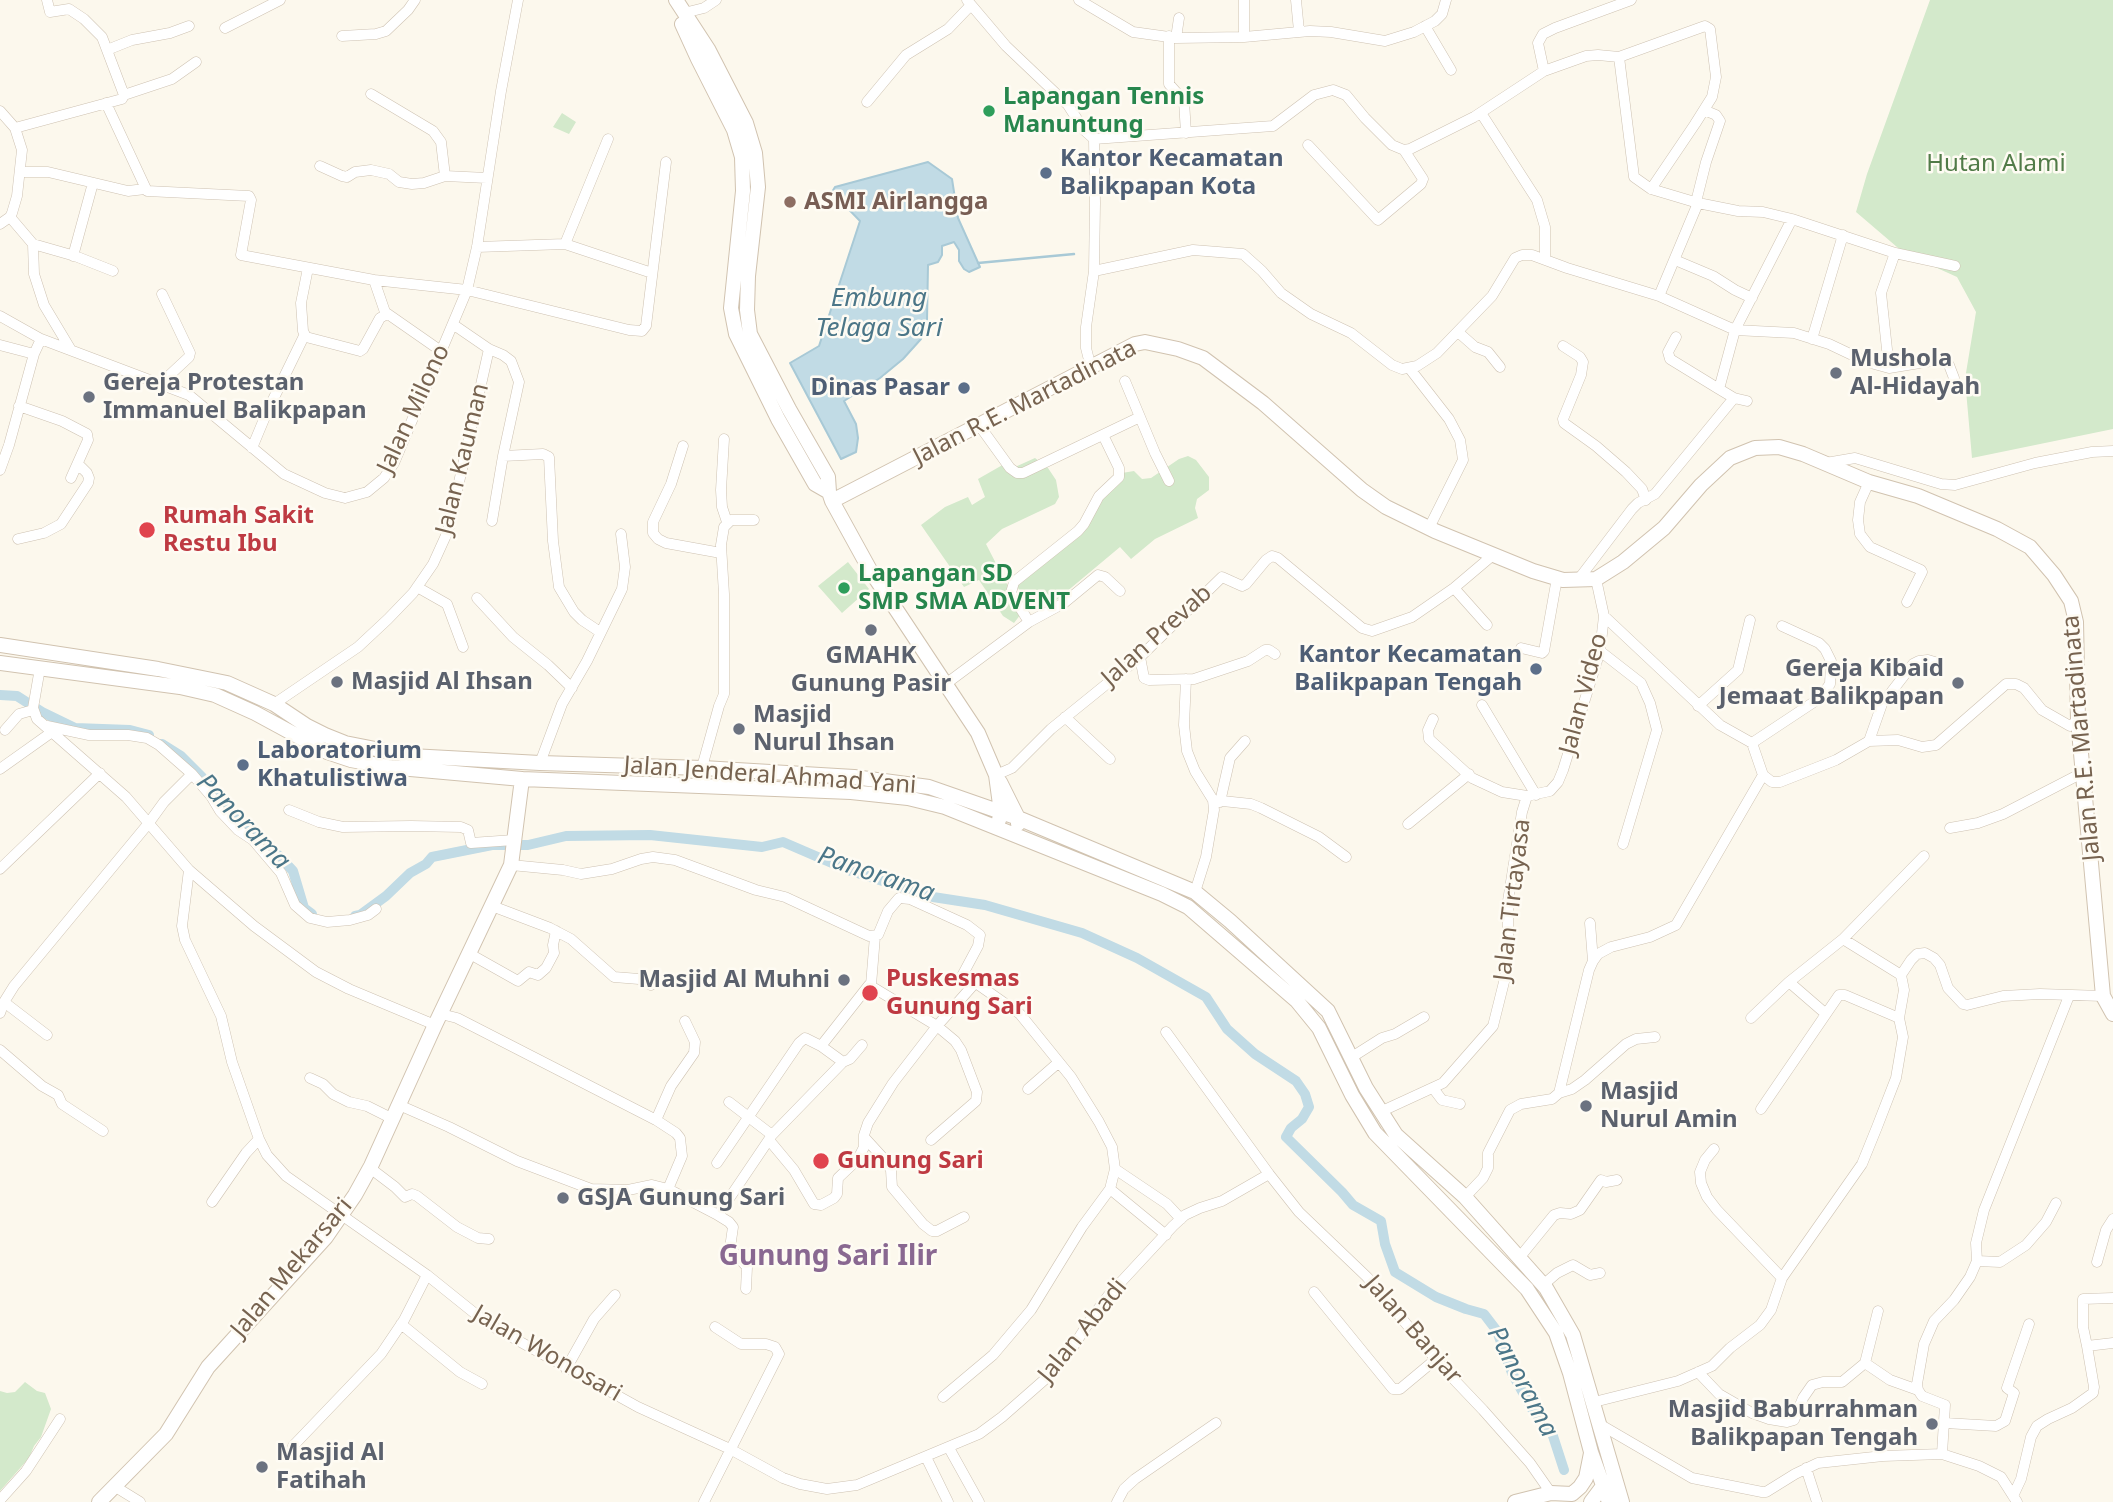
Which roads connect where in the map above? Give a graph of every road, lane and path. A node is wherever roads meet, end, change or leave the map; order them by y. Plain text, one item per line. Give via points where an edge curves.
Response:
1 (47, 0) edge
2 (280, 0) edge
3 (415, 0) edge
4 (518, 0) edge
5 (668, 0) edge
6 (676, 0) edge
7 (716, 0) edge
8 (1079, 0) edge
9 (1244, 0) edge
10 (1296, 0) edge
11 (1447, 0) edge
12 (1631, 0) edge
13 (969, 3) edge
14 (704, 8) junction
15 (684, 13) junction
16 (1179, 18) dead end
17 (189, 26) dead end
18 (1425, 26) junction
19 (693, 27) junction
20 (225, 28) dead end
21 (1299, 31) junction
22 (342, 36) dead end
23 (1172, 37) junction
24 (1244, 37) junction
25 (107, 50) junction
26 (1619, 57) junction
27 (196, 62) dead end
28 (1451, 70) dead end
29 (1544, 71) junction
30 (371, 94) dead end
31 (124, 95) junction
32 (867, 102) dead end
33 (106, 103) junction
34 (1704, 110) junction
35 (0, 111) edge
36 (1481, 113) junction
37 (15, 128) junction
38 (1186, 133) junction
39 (608, 139) dead end
40 (1094, 139) junction
41 (1308, 145) dead end
42 (1404, 150) junction
43 (666, 162) dead end
44 (320, 166) dead end
45 (20, 172) junction
46 (445, 176) junction
47 (487, 178) junction
48 (93, 183) junction
49 (145, 189) junction
50 (1651, 189) junction
51 (1697, 203) junction
52 (10, 217) junction
53 (1792, 219) junction
54 (0, 224) edge
55 (1843, 235) junction
56 (33, 244) junction
57 (565, 244) junction
58 (477, 247) junction
59 (1895, 253) junction
60 (73, 256) junction
61 (1545, 259) junction
62 (1675, 260) junction
63 (1955, 266) dead end
64 (308, 268) junction
65 (113, 271) dead end
66 (1094, 271) junction
67 (652, 273) junction
68 (374, 280) junction
69 (467, 290) junction
70 (162, 294) dead end
71 (1660, 296) junction
72 (1752, 298) junction
73 (387, 314) junction
74 (0, 316) edge
75 (454, 325) junction
76 (1735, 330) junction
77 (1458, 332) junction
78 (304, 336) junction
79 (1676, 337) dead end
80 (41, 339) junction
81 (1812, 339) junction
82 (0, 345) edge
83 (1563, 346) dead end
84 (489, 349) junction
85 (71, 350) junction
86 (441, 351) junction
87 (34, 354) junction
88 (1500, 367) dead end
89 (1091, 368) junction
90 (1889, 368) junction
91 (1410, 369) junction
92 (1954, 378) dead end
93 (1125, 380) dead end
94 (160, 384) junction
95 (1719, 389) junction
96 (1734, 398) junction
97 (1747, 401) dead end
98 (19, 406) junction
99 (1140, 417) junction
100 (979, 425) junction
101 (1103, 435) junction
102 (724, 439) dead end
103 (683, 446) dead end
104 (253, 448) junction
105 (2113, 451) edge
106 (503, 456) junction
107 (1825, 463) junction
108 (78, 464) junction
109 (0, 470) edge
110 (71, 478) dead end
111 (1169, 481) dead end
112 (1869, 482) junction
113 (830, 497) junction
114 (1646, 500) junction
115 (754, 520) dead end
116 (492, 521) dead end
117 (727, 522) junction
118 (1429, 528) junction
119 (621, 534) dead end
120 (18, 539) dead end
121 (722, 553) junction
122 (1493, 555) junction
123 (1558, 578) junction
124 (1596, 579) junction
125 (1578, 580) junction
126 (417, 587) junction
127 (1454, 588) junction
128 (1119, 591) dead end
129 (477, 598) dead end
130 (1907, 602) dead end
131 (1604, 616) junction
132 (1750, 620) dead end
133 (1030, 622) junction
134 (1487, 625) dead end
135 (1782, 626) dead end
136 (600, 632) junction
137 (0, 645) edge
138 (463, 647) dead end
139 (1521, 648) dead end
140 (1600, 651) junction
141 (1275, 654) dead end
142 (1140, 657) junction
143 (0, 663) edge
144 (1938, 663) dead end
145 (40, 668) junction
146 (1186, 679) junction
147 (947, 683) junction
148 (572, 688) junction
149 (274, 704) junction
150 (1482, 705) dead end
151 (1698, 706) junction
152 (33, 709) junction
153 (1065, 717) junction
154 (1433, 719) dead end
155 (2078, 720) junction
156 (43, 724) junction
157 (5, 730) dead end
158 (52, 732) junction
159 (1245, 741) dead end
160 (1869, 741) junction
161 (1752, 743) junction
162 (1110, 759) dead end
163 (540, 764) junction
164 (703, 768) junction
165 (0, 769) edge
166 (100, 772) junction
167 (2084, 772) junction
168 (192, 774) junction
169 (1469, 774) junction
170 (996, 775) junction
171 (1763, 775) junction
172 (522, 779) junction
173 (697, 785) junction
174 (1531, 796) junction
175 (1216, 801) junction
176 (289, 810) dead end
177 (1001, 812) junction
178 (1018, 818) junction
179 (148, 824) junction
180 (1408, 824) dead end
181 (998, 828) junction
182 (1950, 828) dead end
183 (1016, 836) junction
184 (1623, 844) dead end
185 (513, 851) junction
186 (1924, 856) dead end
187 (1346, 857) dead end
188 (0, 869) edge
189 (189, 870) junction
190 (1195, 892) junction
191 (492, 906) junction
192 (376, 909) dead end
193 (1590, 923) dead end
194 (556, 931) junction
195 (875, 936) junction
196 (1843, 939) junction
197 (470, 954) junction
198 (1593, 961) junction
199 (2107, 965) edge
200 (1901, 975) junction
201 (1789, 982) junction
202 (975, 983) junction
203 (651, 985) dead end
204 (871, 985) junction
205 (2069, 996) junction
206 (2103, 996) junction
207 (4, 1002) junction
208 (0, 1013) edge
209 (1826, 1014) junction
210 (2113, 1014) edge
211 (1424, 1017) dead end
212 (1751, 1018) dead end
213 (1899, 1018) junction
214 (438, 1019) junction
215 (685, 1021) dead end
216 (937, 1026) junction
217 (1166, 1032) dead end
218 (47, 1035) dead end
219 (1655, 1037) dead end
220 (862, 1045) dead end
221 (821, 1046) junction
222 (0, 1050) edge
223 (1352, 1057) junction
224 (843, 1062) junction
225 (1059, 1062) junction
226 (310, 1078) dead end
227 (1433, 1088) junction
228 (1028, 1089) dead end
229 (1559, 1093) junction
230 (729, 1102) dead end
231 (1460, 1104) dead end
232 (1761, 1109) dead end
233 (1380, 1111) junction
234 (396, 1112) junction
235 (748, 1118) junction
236 (656, 1120) junction
237 (103, 1131) dead end
238 (771, 1137) junction
239 (864, 1137) junction
240 (259, 1139) junction
241 (932, 1140) dead end
242 (1714, 1149) dead end
243 (716, 1163) dead end
244 (370, 1168) junction
245 (1115, 1169) junction
246 (1269, 1174) junction
247 (1618, 1180) dead end
248 (667, 1189) junction
249 (1110, 1189) junction
250 (1465, 1197) junction
251 (212, 1202) dead end
252 (2056, 1203) dead end
253 (341, 1214) junction
254 (718, 1215) junction
255 (964, 1217) dead end
256 (1181, 1219) junction
257 (2113, 1219) edge
258 (1166, 1235) junction
259 (489, 1239) dead end
260 (1520, 1258) junction
261 (1977, 1261) junction
262 (2097, 1262) dead end
263 (1508, 1270) junction
264 (1600, 1272) dead end
265 (427, 1275) junction
266 (1782, 1278) junction
267 (1543, 1285) junction
268 (746, 1289) dead end
269 (1314, 1292) dead end
270 (615, 1295) dead end
271 (2113, 1298) edge
272 (1878, 1311) dead end
273 (401, 1324) junction
274 (2029, 1324) dead end
275 (715, 1327) dead end
276 (2113, 1343) edge
277 (2087, 1346) junction
278 (1436, 1359) junction
279 (1865, 1363) junction
280 (566, 1368) junction
281 (1698, 1372) junction
282 (482, 1384) dead end
283 (1918, 1390) junction
284 (943, 1397) dead end
285 (1594, 1402) junction
286 (60, 1419) dead end
287 (1216, 1423) dead end
288 (1945, 1423) junction
289 (1601, 1425) junction
290 (293, 1446) dead end
291 (949, 1448) junction
292 (730, 1449) junction
293 (1591, 1452) junction
294 (1942, 1454) junction
295 (926, 1457) junction
296 (1610, 1463) junction
297 (1806, 1468) junction
298 (114, 1486) junction
299 (1602, 1487) junction
300 (1551, 1493) junction
301 (1572, 1494) junction
302 (1760, 1497) edge
303 (2015, 1499) edge
304 (0, 1500) edge
305 (1594, 1501) edge
306 (99, 1502) edge
307 (140, 1502) edge
308 (704, 1502) edge
309 (948, 1502) edge
310 (979, 1502) edge
311 (1117, 1502) edge
312 (1515, 1502) edge
313 (1609, 1502) edge
314 (1622, 1502) edge
315 (1817, 1502) edge

1 - 25 street via 50,12 69,9 84,19 102,37
2 - 20 street
3 - 22 street via 386,32
4 - 47 street, Jalan Milono
5 - 113 street via 734,130 742,157 731,308 736,334 815,484
6 - 15 street
7 - 14 street
8 - 23 street via 1133,32
9 - 24 street
10 - 21 street
11 - 18 street via 1442,14
12 - 29 street via 1543,34 1538,43
13 - 32 street via 948,29 906,55
13 - 40 street via 1068,105
14 - 15 street
14 - 19 street
15 - 19 street
16 - 23 street
17 - 25 street
18 - 21 street via 1385,41
18 - 28 street
19 - 113 street via 746,123 755,152 758,187 748,276 750,334 828,477
21 - 24 street
23 - 24 street
23 - 38 street via 1169,85 1184,101
25 - 31 street
26 - 29 street via 1586,56
26 - 34 street via 1709,27 1716,77
26 - 50 street via 1634,177
27 - 31 street via 172,79
29 - 36 street
30 - 46 street via 433,131 441,142
31 - 33 street
33 - 37 street
33 - 49 street
34 - 50 street
34 - 51 street via 1720,121
35 - 37 street
36 - 42 street
36 - 61 street via 1537,200 1545,227
37 - 45 street via 22,150
38 - 40 street
38 - 42 street via 1273,126 1314,95 1333,90 1346,95 1392,145
39 - 57 street
40 - 66 street
41 - 42 street via 1378,220 1423,179
43 - 67 street
44 - 46 street via 342,176 371,170 412,184
45 - 48 street via 48,172
45 - 52 street
46 - 47 street
47 - 58 street, Jalan Milono
48 - 49 street via 128,191
48 - 60 street
49 - 64 street via 249,196 240,254
50 - 51 street
51 - 53 street
51 - 62 street
52 - 54 street
52 - 56 street
53 - 55 street
53 - 72 street
55 - 59 street
55 - 81 street
56 - 60 street
56 - 85 street via 34,274 44,305
57 - 58 street
57 - 67 street
58 - 69 street, Jalan Milono
59 - 63 street
59 - 90 street via 1881,293
60 - 65 street
61 - 71 street
61 - 77 street via 1532,255 1515,258 1492,296
62 - 71 street
62 - 72 street
64 - 68 street
64 - 78 street via 301,303
66 - 89 street via 1086,327
66 - 91 street via 1193,250 1243,254 1281,293 1311,314 1351,333 1392,365
67 - 69 street via 646,326 639,331
68 - 69 street
68 - 73 street
69 - 75 street, Jalan Milono
70 - 94 street via 190,354
71 - 76 street
72 - 76 street
73 - 78 street via 360,351
73 - 86 street
74 - 80 street, Jalan Milono
75 - 84 street
75 - 86 street, Jalan Milono
76 - 81 street via 1794,333
76 - 95 street
77 - 88 street via 1488,352
77 - 91 street via 1437,353
78 - 104 street
79 - 95 street via 1668,352 1670,359
80 - 85 street, Jalan Milono
80 - 87 street
81 - 90 street
82 - 87 street
83 - 114 street via 1582,359 1583,368 1563,422 1626,472
84 - 106 street via 511,361 519,382
84 - 126 street, Jalan Kauman via 449,531
85 - 94 street, Jalan Milono
86 - 104 street, Jalan Milono via 394,463 367,492 345,498 325,493 284,474
87 - 98 street
89 - 100 street, Jalan R.E. Martadinata
89 - 118 street, Jalan R.E. Martadinata via 1140,343 1203,358 1263,403 1362,490
90 - 92 street via 1944,359
91 - 118 street via 1449,419 1462,453
93 - 99 street
94 - 104 street, Jalan Milono via 188,395
95 - 96 street
96 - 97 street
96 - 114 street
98 - 108 street via 87,434
98 - 109 street
99 - 101 street
99 - 111 street
100 - 101 street via 1010,468 1019,473
100 - 113 street, Jalan R.E. Martadinata
101 - 133 street via 1119,476 1099,496 1078,531 1014,582 1011,593
102 - 117 street via 720,490
103 - 121 street via 653,522 653,534 666,543
105 - 107 street via 2035,463 1955,485 1855,458
106 - 116 street
106 - 136 street via 543,454 550,459 559,587 574,612
107 - 112 street, Jalan R.E. Martadinata
107 - 124 street, Jalan R.E. Martadinata via 1779,447 1755,448 1730,458 1664,528
108 - 110 street
108 - 120 street via 89,478 61,524
112 - 130 street via 1860,502 1860,534 1870,547 1922,570
112 - 155 street, Jalan R.E. Martadinata via 1929,501 2030,547 2071,601 2076,622
113 - 147 street via 870,570
114 - 125 street via 1632,509
115 - 117 street
117 - 121 street
118 - 122 street, Jalan R.E. Martadinata
119 - 136 street via 622,589
121 - 164 street via 724,695
122 - 123 street, Jalan R.E. Martadinata
122 - 127 street, Jalan Prevab
123 - 125 street, Jalan R.E. Martadinata
123 - 139 street via 1544,651
124 - 125 street, Jalan R.E. Martadinata
124 - 131 street, Jalan Video
126 - 138 street via 447,604
126 - 149 street, Jalan Kauman via 358,647
127 - 134 street
127 - 142 street, Jalan Prevab via 1412,617 1367,631 1272,556 1242,586 1219,579
128 - 133 street via 1097,575 1064,603
129 - 148 street via 513,638
131 - 140 street, Jalan Video
131 - 151 street
132 - 151 street via 1738,670
133 - 147 street
135 - 161 street via 1825,649 1831,661 1830,684 1820,698
136 - 148 street
137 - 149 street, Jalan Jenderal Ahmad Yani via 212,679
140 - 174 street, Jalan Video via 1558,782 1550,791
140 - 184 street via 1641,683 1657,730
141 - 146 street via 1265,650 1248,661
142 - 146 street via 1144,678
142 - 153 street, Jalan Prevab
143 - 145 street, Jalan Jenderal Ahmad Yani
144 - 160 street via 1913,664 1882,704
145 - 152 street
145 - 172 street, Jalan Jenderal Ahmad Yani via 215,695 351,760
146 - 175 street via 1187,751
147 - 170 street via 978,733
148 - 163 street
149 - 163 street, Jalan Jenderal Ahmad Yani via 345,743 424,757
150 - 174 street
151 - 161 street
152 - 156 street
152 - 157 street via 19,714
153 - 162 street
153 - 170 street, Jalan Prevab via 1012,768
154 - 169 street via 1429,739
155 - 160 street via 2070,726 2042,710 2024,688 2013,684 2003,686 1936,745
155 - 167 street, Jalan R.E. Martadinata
156 - 158 street
156 - 168 street via 89,735 147,738
158 - 165 street
158 - 166 street
159 - 175 street via 1230,758
160 - 171 street via 1780,782
161 - 171 street
163 - 164 street, Jalan Jenderal Ahmad Yani
164 - 173 street
164 - 177 street, Jalan Jenderal Ahmad Yani via 854,777 929,787
166 - 179 street
166 - 188 street
167 - 182 street via 2003,814
167 - 199 street, Jalan R.E. Martadinata
168 - 179 street
168 - 192 street via 220,811 281,873 295,905 310,918 350,920
169 - 174 street via 1502,792
169 - 180 street
170 - 177 street
170 - 178 street
171 - 198 street via 1676,925 1611,947
172 - 173 street, Jalan Jenderal Ahmad Yani
172 - 185 street, Jalan Mekarsari
173 - 181 street, Jalan Jenderal Ahmad Yani via 908,798
174 - 227 street, Jalan Tirtayasa via 1522,812 1508,901 1508,966 1494,1024 1445,1082
175 - 187 street via 1261,808 1319,837
175 - 190 street
176 - 185 street via 343,827 461,827 468,830 471,844
177 - 178 street, Jalan Jenderal Ahmad Yani
177 - 181 street
178 - 183 street
178 - 190 street, Jalan Jenderal Ahmad Yani
179 - 189 street
179 - 207 street
181 - 183 street, Jalan Jenderal Ahmad Yani
183 - 263 street, Jalan Jenderal Ahmad Yani via 1188,906 1297,1001 1320,1028 1375,1133
185 - 191 street, Jalan Mekarsari
185 - 195 street via 581,874 653,857 675,860 785,897
186 - 196 street
189 - 214 street via 316,972 349,989
189 - 240 street, Jalan Wonosari via 185,940 221,1016
190 - 223 street, Jalan Jenderal Ahmad Yani via 1328,1011
191 - 194 street
191 - 197 street, Jalan Mekarsari
193 - 198 street
194 - 197 street via 554,953 546,968 538,975 529,972 518,981
194 - 203 street via 611,975
195 - 202 street via 899,898 967,925 979,935 963,974
195 - 204 street
196 - 200 street
196 - 201 street
197 - 214 street, Jalan Mekarsari
198 - 229 street
199 - 206 street, Jalan R.E. Martadinata
200 - 205 street via 1917,954 1924,953 1940,965 1948,988 1963,1004 2003,996
200 - 213 street via 1904,990
201 - 209 street
201 - 212 street
202 - 216 street
202 - 225 street via 1020,1014
204 - 216 street
204 - 221 street
205 - 206 street
205 - 261 street via 1984,1210
206 - 210 street, Jalan R.E. Martadinata
207 - 208 street
207 - 218 street
209 - 213 street via 1842,994
209 - 232 street
211 - 223 street
213 - 266 street via 1903,1037 1896,1078 1862,1164
214 - 234 street, Jalan Mekarsari
214 - 236 street via 457,1018
215 - 236 street via 695,1042 694,1053 671,1086
216 - 239 street via 893,1083
216 - 241 street via 956,1041 978,1096
217 - 246 street, Jalan Banjar
219 - 229 street via 1626,1044 1585,1080
220 - 224 street
221 - 224 street
221 - 235 street via 805,1038 799,1043
222 - 237 street via 58,1095 62,1104
223 - 233 street, Jalan Jenderal Ahmad Yani
224 - 238 street
225 - 228 street
225 - 245 street via 1099,1122 1112,1147
226 - 234 street via 349,1102
227 - 231 street via 1442,1100
227 - 233 street, Jalan Tirtayasa
229 - 250 street via 1510,1110 1488,1153 1483,1178
230 - 235 street
233 - 250 street, Jalan Jenderal Ahmad Yani via 1396,1135
234 - 244 street, Jalan Mekarsari
234 - 248 street via 449,1127 517,1161 591,1189 652,1185
235 - 238 street
235 - 243 street
236 - 248 street via 680,1141 682,1156
238 - 239 street via 814,1204 821,1205 836,1197 838,1178 858,1159
238 - 254 street
239 - 255 street via 891,1170 896,1193 923,1224 937,1231
240 - 251 street
240 - 253 street, Jalan Wonosari via 286,1176
242 - 266 street via 1700,1172 1707,1197
244 - 253 street, Jalan Mekarsari
244 - 259 street via 404,1197 417,1196 457,1227
245 - 249 street
245 - 256 street via 1167,1203
246 - 256 street, Jalan Abadi
246 - 278 street, Jalan Banjar via 1299,1212 1367,1276
247 - 260 street via 1601,1180 1580,1210 1554,1215
248 - 254 street
249 - 258 street
249 - 284 street via 1031,1310 993,1356
250 - 260 street, Jalan Jenderal Ahmad Yani
252 - 261 street via 2046,1222 2020,1249 2000,1262
253 - 265 street, Jalan Wonosari
253 - 298 street, Jalan Mekarsari via 326,1237 208,1367 166,1434
254 - 268 street via 733,1227 730,1248 747,1268
256 - 258 street, Jalan Abadi
257 - 262 street
258 - 291 street, Jalan Abadi via 1108,1296 1051,1374 1002,1418
260 - 263 street
260 - 267 street, Jalan Jenderal Ahmad Yani
261 - 283 street via 1954,1300 1934,1321 1924,1344
263 - 293 street, Jalan Jenderal Ahmad Yani via 1527,1289 1556,1333
264 - 267 street via 1590,1275 1573,1265
265 - 273 street
265 - 280 street, Jalan Wonosari via 488,1324
266 - 281 street via 1771,1310 1760,1325 1712,1366
267 - 285 street, Jalan Jenderal Ahmad Yani via 1573,1335
269 - 278 street via 1393,1389 1400,1389
270 - 280 street via 594,1319
271 - 277 street via 2083,1299
272 - 279 street
273 - 282 street
273 - 290 street via 381,1353
274 - 288 street via 2007,1388 2014,1393 2005,1421 1996,1426
275 - 292 street via 738,1343 766,1344 779,1354
276 - 277 street
277 - 303 street via 2093,1393 2037,1426
278 - 300 street, Jalan Banjar
279 - 281 street via 1842,1382 1812,1385 1796,1418 1787,1422 1752,1413 1719,1394
279 - 283 street
280 - 292 street, Jalan Wonosari
281 - 285 street
283 - 288 street via 1945,1405
285 - 289 street, Jalan Jenderal Ahmad Yani
286 - 304 street via 26,1471
287 - 311 street via 1135,1479
288 - 294 street
289 - 296 street, Jalan Jenderal Ahmad Yani
289 - 302 street via 1700,1480
291 - 295 street, Jalan Abadi
291 - 310 street
292 - 295 street, Jalan Abadi via 783,1478 827,1489 857,1485
292 - 308 street
293 - 299 street, Jalan Jenderal Ahmad Yani
293 - 301 street via 1586,1478
294 - 297 street via 1818,1462
294 - 303 street via 2001,1477
295 - 309 street
296 - 299 street
296 - 314 street, Jalan Jenderal Ahmad Yani
297 - 302 street
297 - 315 street
298 - 306 street, Jalan Mekarsari
298 - 307 street
299 - 305 street
299 - 313 street, Jalan Jenderal Ahmad Yani
300 - 301 street
300 - 312 street
301 - 305 street

